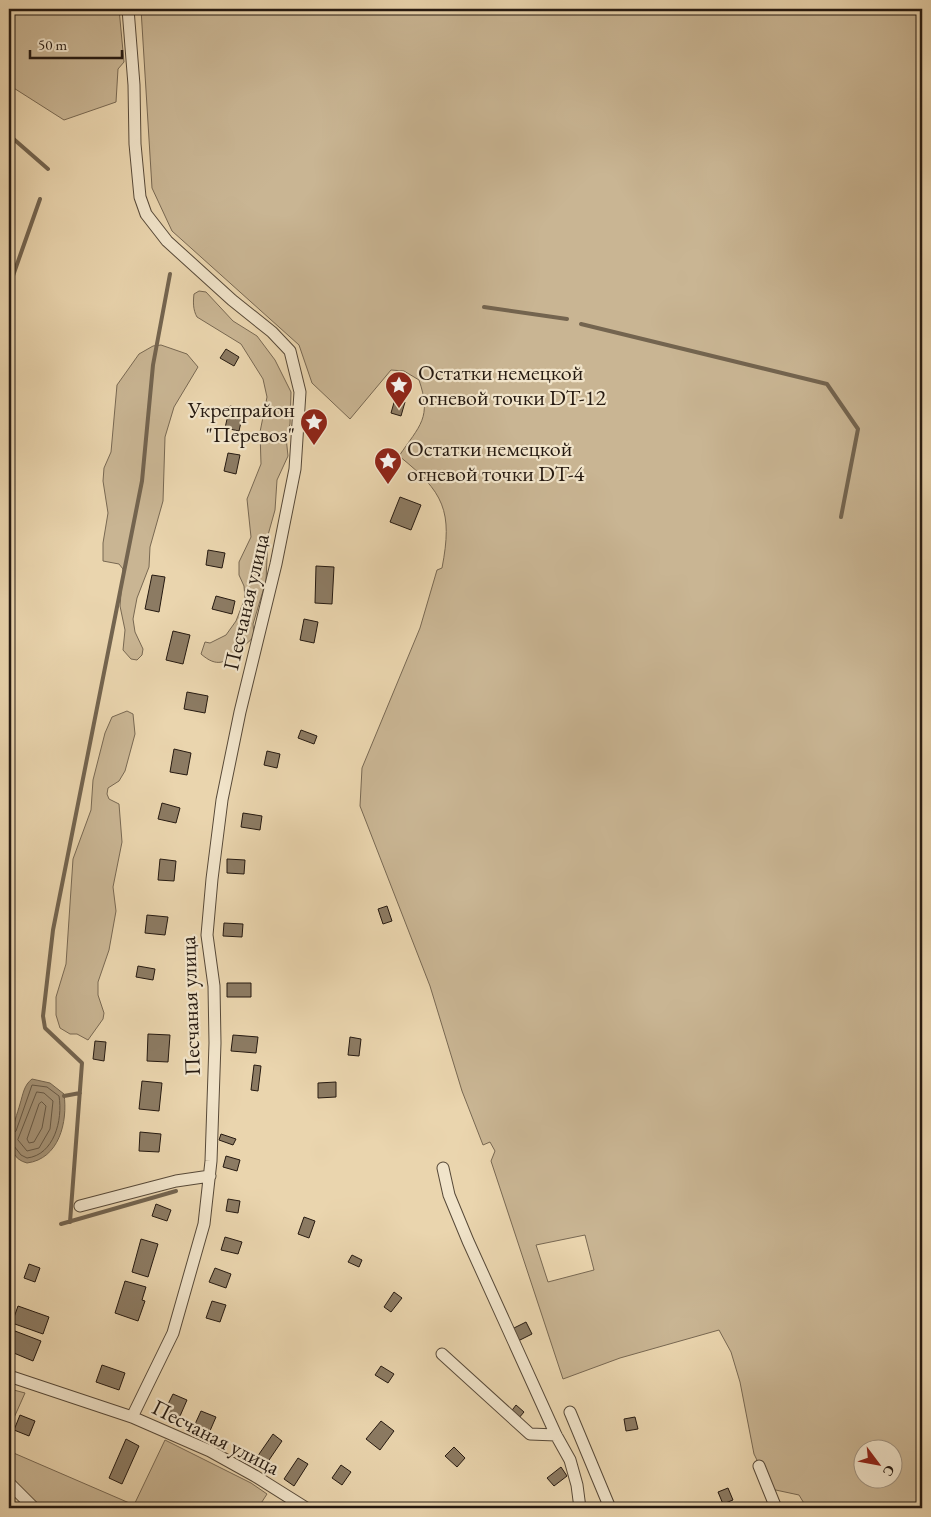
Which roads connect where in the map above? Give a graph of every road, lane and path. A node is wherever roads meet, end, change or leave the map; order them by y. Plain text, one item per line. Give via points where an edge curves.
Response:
1 (128, 9) edge
2 (443, 1168) dead end
3 (210, 1176) junction
4 (80, 1206) dead end
5 (442, 1354) dead end
6 (9, 1376) edge
7 (570, 1412) dead end
8 (132, 1417) junction
9 (556, 1435) junction
10 (759, 1466) dead end
11 (9, 1483) edge
12 (34, 1508) edge
13 (306, 1508) edge
14 (580, 1508) edge
15 (610, 1508) edge
16 (776, 1508) edge

1 - 3 street, Песчаная улица via 135,144 140,197 146,214 167,241 290,351 300,392 295,470 240,712 222,800 213,870 207,935 214,986 215,1043
2 - 9 street via 449,1195 468,1241
3 - 4 street via 176,1181
3 - 8 street, Песчаная улица via 204,1224 173,1333
5 - 9 street via 530,1434
6 - 8 street
7 - 15 street
8 - 13 street, Песчаная улица via 210,1451
9 - 14 street via 570,1460 578,1484
10 - 16 street
11 - 12 street

